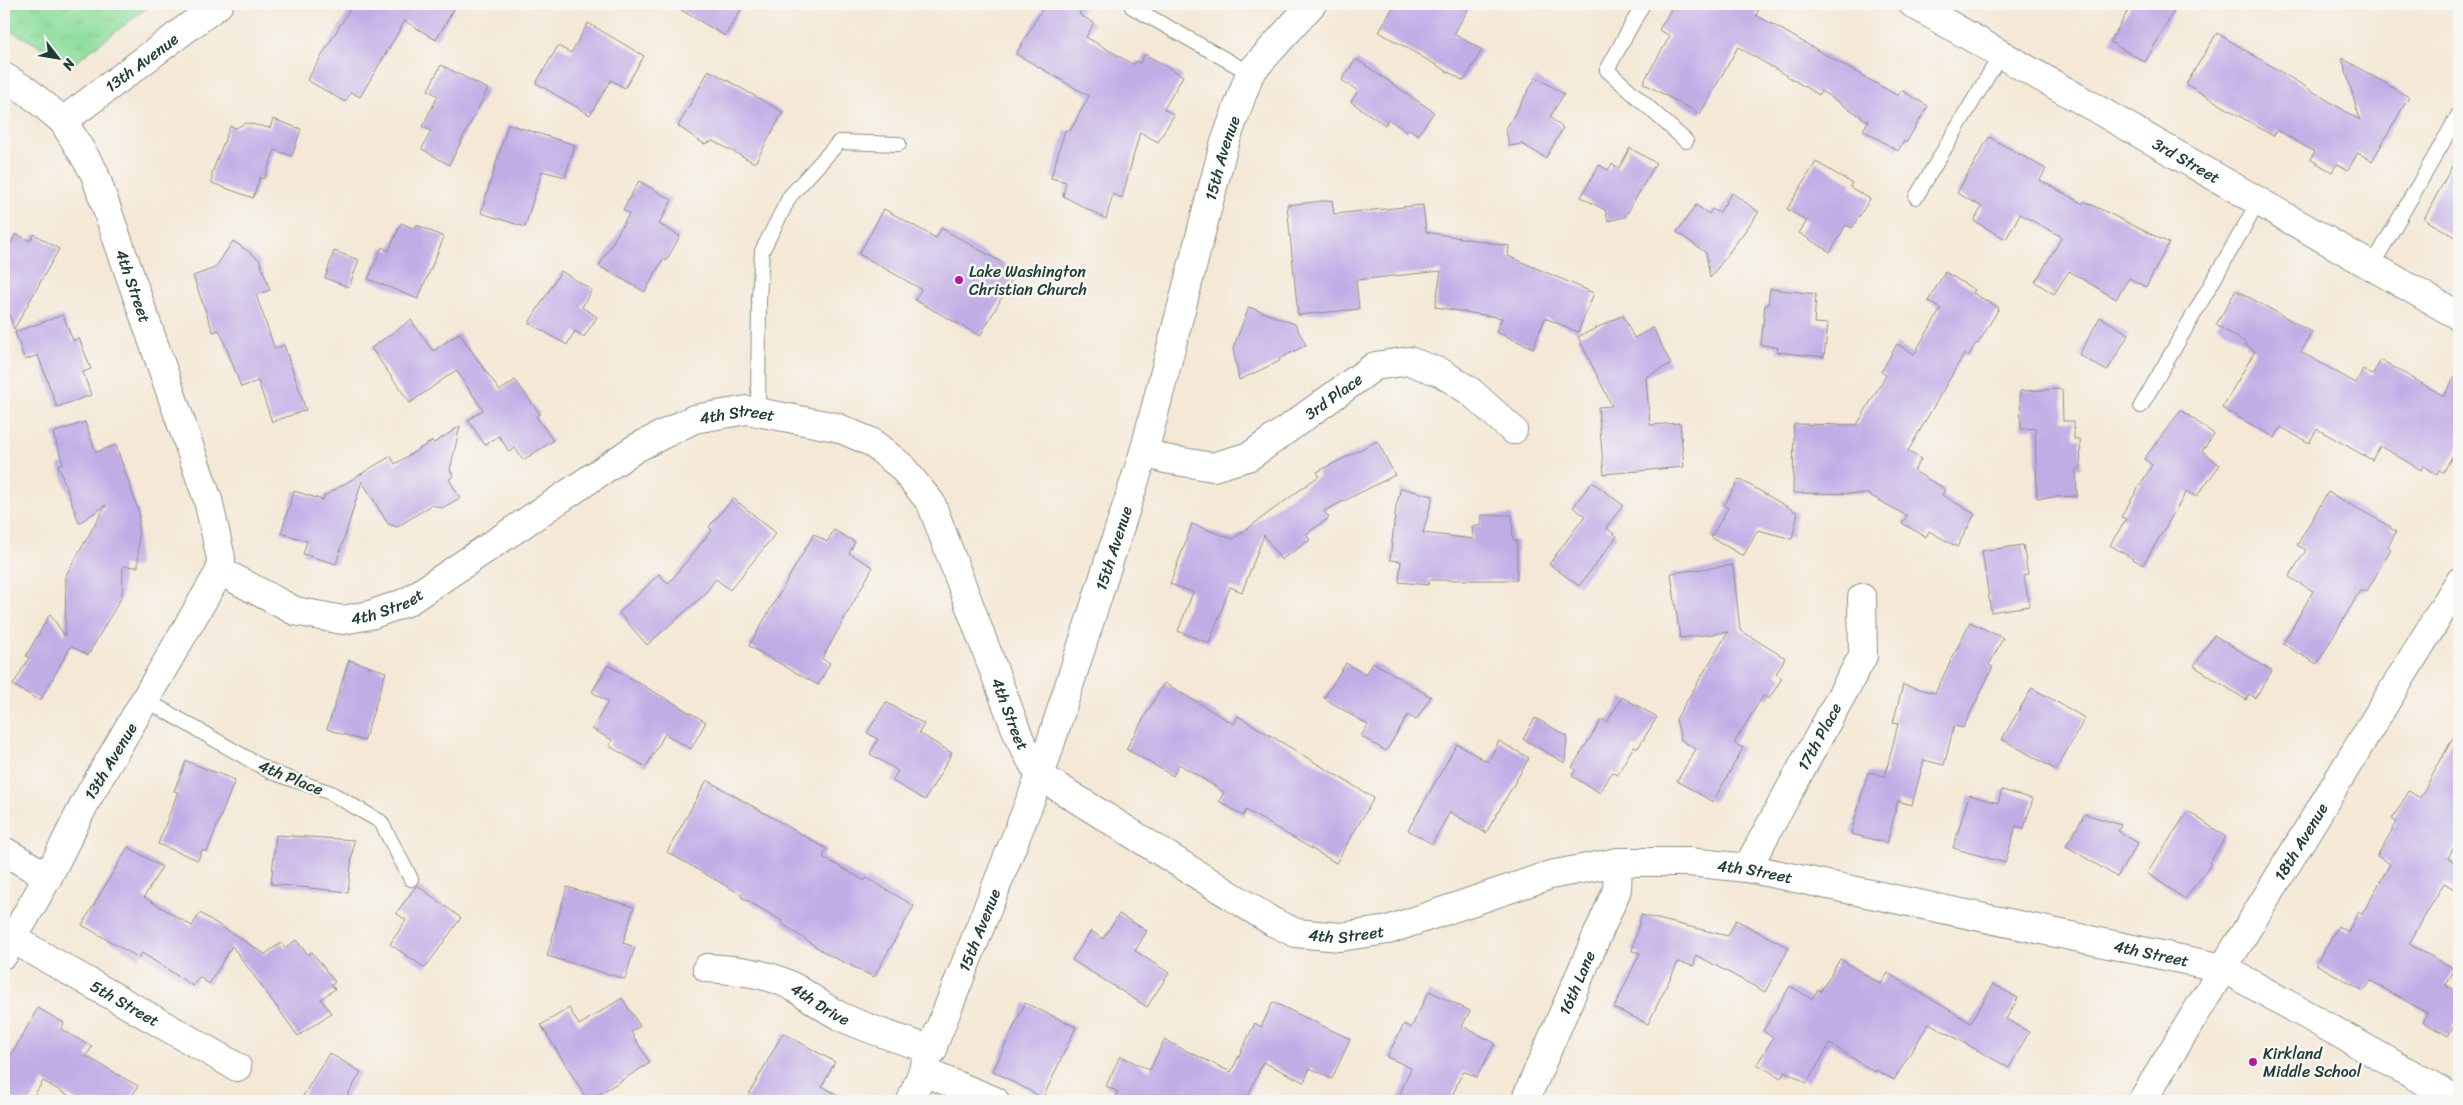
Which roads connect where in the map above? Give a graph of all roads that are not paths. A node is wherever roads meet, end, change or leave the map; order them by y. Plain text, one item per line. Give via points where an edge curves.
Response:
1 (219, 4) edge
2 (1312, 4) edge
3 (1643, 4) edge
4 (1913, 4) edge
5 (1132, 7) dead end
6 (2002, 54) junction
7 (1250, 73) junction
8 (4, 76) edge
9 (2459, 114) edge
10 (63, 121) junction
11 (1686, 141) dead end
12 (899, 144) dead end
13 (1916, 197) dead end
14 (2259, 201) junction
15 (2372, 266) junction
16 (2459, 316) edge
17 (2141, 406) dead end
18 (758, 412) junction
19 (1514, 430) dead end
20 (1144, 452) junction
21 (220, 571) junction
22 (2459, 582) edge
23 (1862, 598) dead end
24 (146, 700) junction
25 (1040, 776) junction
26 (4, 852) edge
27 (1618, 862) junction
28 (1747, 868) junction
29 (48, 876) junction
30 (411, 879) dead end
31 (8, 946) edge
32 (707, 968) dead end
33 (2223, 968) junction
34 (928, 1061) junction
35 (237, 1068) dead end
36 (911, 1101) edge
37 (995, 1101) edge
38 (1525, 1101) edge
39 (2142, 1101) edge
40 (2459, 1101) edge

1 - 10 street, 13th Avenue
2 - 7 street, 15th Avenue
3 - 11 lane via 1607,70
4 - 6 street, 3rd Street
5 - 7 lane
6 - 13 lane
6 - 14 street, 3rd Street
7 - 20 street, 15th Avenue via 1223,148
8 - 10 street, 4th Street
9 - 15 lane
10 - 21 street, 4th Street via 94,172 202,481 221,558
12 - 18 lane via 839,142 790,196 762,250
14 - 15 street, 3rd Street
14 - 17 lane
15 - 16 street, 3rd Street
18 - 21 street, 4th Street via 747,410 694,419 636,448 407,602 370,615 342,620 295,611
18 - 25 street, 4th Street via 836,427 871,442 901,466 931,503 1020,740
19 - 20 street, 3rd Place via 1471,392 1442,372 1409,361 1375,366 1250,456 1213,467
20 - 25 street, 15th Avenue
21 - 24 street, 13th Avenue
22 - 33 street, 18th Avenue
23 - 28 street, 17th Place via 1864,656
24 - 29 street, 13th Avenue via 86,799
24 - 30 lane, 4th Place via 271,772 330,793 381,822
25 - 27 street, 4th Street via 1273,922 1296,933 1340,937 1388,930 1550,875
25 - 34 street, 15th Avenue
26 - 29 street
27 - 28 street, 4th Street via 1689,862
27 - 38 street, 16th Lane via 1617,890
28 - 33 street, 4th Street
29 - 31 street, 13th Avenue
31 - 35 street, 5th Street
32 - 34 street, 4th Drive via 775,978 821,1007
33 - 39 street, 18th Avenue
33 - 40 street, 4th Street
34 - 36 street, 15th Avenue
34 - 37 street, 4th Drive

